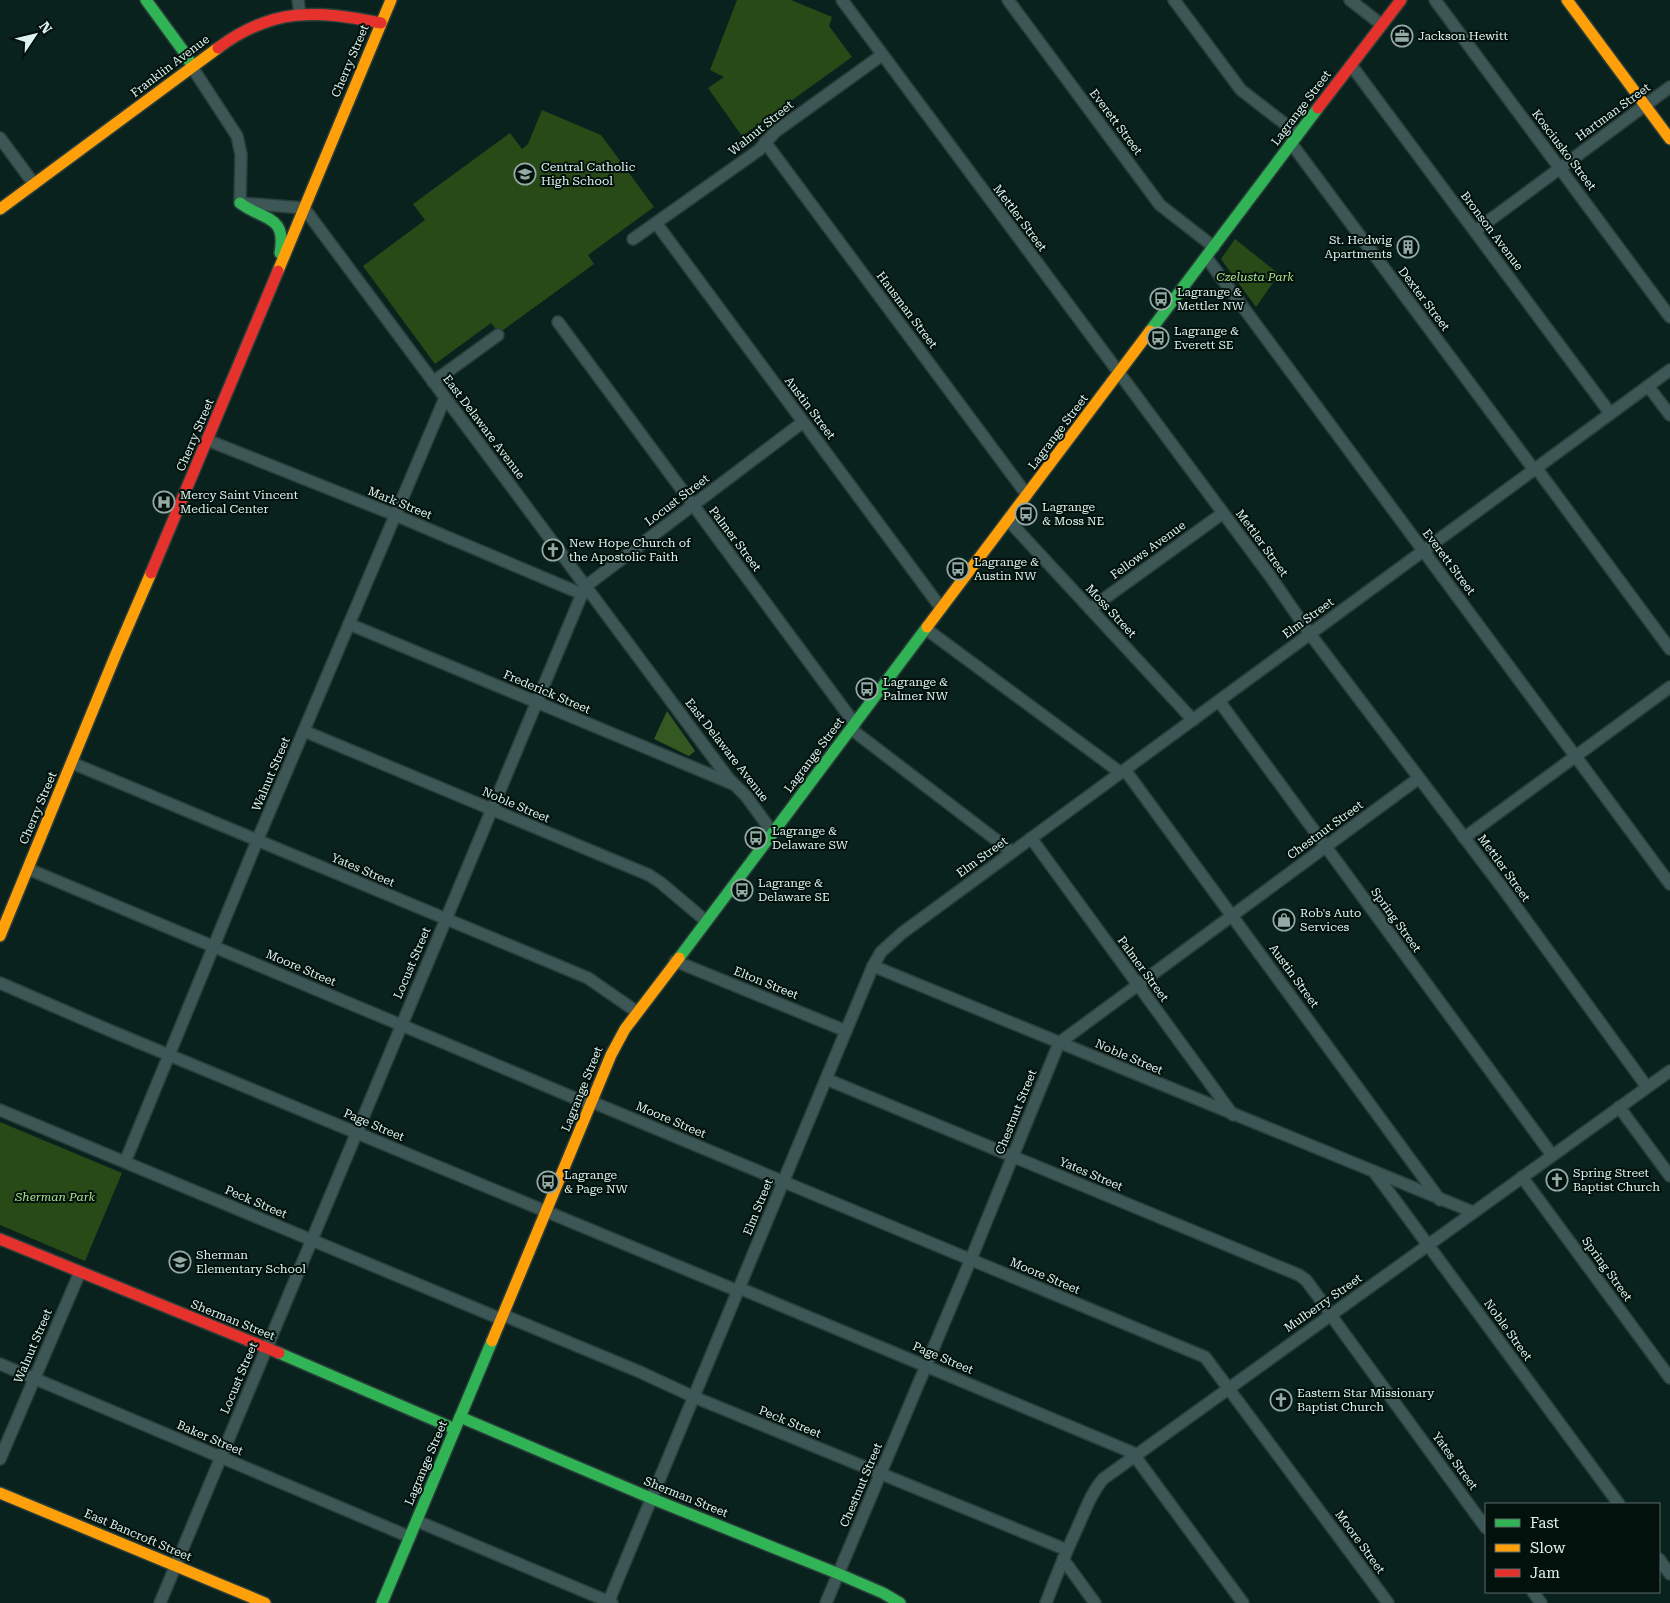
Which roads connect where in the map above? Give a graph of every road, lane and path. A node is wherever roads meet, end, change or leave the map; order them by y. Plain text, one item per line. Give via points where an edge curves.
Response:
1 (146, 0) edge
2 (298, 0) edge
3 (391, 0) edge
4 (837, 0) edge
5 (842, 0) edge
6 (1008, 0) edge
7 (1174, 0) edge
8 (1350, 0) edge
9 (1401, 0) edge
10 (1435, 0) edge
11 (1567, 0) edge
12 (300, 14) junction
13 (854, 17) junction
14 (381, 23) junction
15 (1382, 25) junction
16 (882, 55) junction
17 (1351, 65) junction
18 (192, 67) junction
19 (1670, 87) edge
20 (1645, 105) junction
21 (0, 138) edge
22 (1294, 139) junction
23 (1670, 139) edge
24 (765, 142) junction
25 (1560, 168) junction
26 (34, 184) junction
27 (240, 203) junction
28 (304, 208) junction
29 (0, 209) edge
30 (656, 224) junction
31 (1475, 231) junction
32 (633, 239) dead end
33 (1214, 247) junction
34 (1206, 257) junction
35 (275, 278) junction
36 (1670, 317) edge
37 (558, 322) dead end
38 (498, 335) dead end
39 (1670, 370) edge
40 (1119, 373) junction
41 (432, 382) junction
42 (1648, 386) junction
43 (445, 398) junction
44 (1610, 413) junction
45 (1670, 416) edge
46 (803, 422) junction
47 (208, 440) junction
48 (1536, 470) junction
49 (1027, 495) junction
50 (692, 506) junction
51 (1223, 513) junction
52 (395, 515) junction
53 (1008, 520) junction
54 (1423, 551) junction
55 (584, 590) junction
56 (941, 608) junction
57 (1090, 609) junction
58 (349, 624) junction
59 (926, 629) junction
60 (1310, 634) junction
61 (1670, 649) edge
62 (1670, 687) edge
63 (1219, 701) junction
64 (536, 702) junction
65 (1193, 720) junction
66 (853, 726) junction
67 (304, 731) junction
68 (1576, 756) junction
69 (72, 764) junction
70 (1123, 771) junction
71 (1419, 778) junction
72 (734, 784) junction
73 (491, 810) junction
74 (773, 833) junction
75 (1031, 838) junction
76 (1464, 838) junction
77 (257, 841) junction
78 (1325, 846) junction
79 (1012, 852) junction
80 (28, 869) junction
81 (1670, 884) edge
82 (1232, 915) junction
83 (445, 920) junction
84 (706, 921) junction
85 (0, 936) edge
86 (214, 947) junction
87 (675, 961) junction
88 (873, 966) junction
89 (0, 983) edge
90 (1138, 984) junction
91 (637, 1012) junction
92 (401, 1025) junction
93 (846, 1031) junction
94 (1059, 1043) junction
95 (169, 1054) junction
96 (1670, 1070) edge
97 (826, 1078) junction
98 (1647, 1087) junction
99 (591, 1104) junction
100 (1619, 1107) junction
101 (0, 1110) edge
102 (1233, 1115) junction
103 (356, 1132) junction
104 (1552, 1155) junction
105 (1013, 1156) junction
106 (125, 1162) junction
107 (1375, 1173) junction
108 (1670, 1176) edge
109 (1522, 1177) junction
110 (783, 1181) junction
111 (1440, 1200) junction
112 (546, 1212) junction
113 (1473, 1212) junction
114 (0, 1239) edge
115 (312, 1240) junction
116 (1428, 1244) junction
117 (971, 1259) junction
118 (80, 1272) junction
119 (738, 1290) junction
120 (1330, 1314) junction
121 (502, 1317) junction
122 (267, 1348) junction
123 (0, 1364) edge
124 (926, 1366) junction
125 (33, 1378) junction
126 (1670, 1378) edge
127 (1229, 1387) junction
128 (694, 1398) junction
129 (460, 1417) junction
130 (455, 1429) junction
131 (1135, 1454) junction
132 (221, 1457) junction
133 (0, 1459) edge
134 (880, 1474) junction
135 (0, 1493) edge
136 (652, 1499) junction
137 (1617, 1503) edge
138 (417, 1521) junction
139 (1485, 1527) edge
140 (410, 1536) junction
141 (1065, 1554) junction
142 (1660, 1560) edge
143 (176, 1566) junction
144 (838, 1574) junction
145 (1670, 1574) edge
146 (160, 1603) edge
147 (265, 1603) edge
148 (382, 1603) edge
149 (610, 1603) edge
150 (826, 1603) edge
151 (900, 1603) edge
152 (1046, 1603) edge
153 (1095, 1603) edge
154 (1243, 1603) edge
155 (1388, 1603) edge

1 - 18 main road
2 - 12 street
3 - 14 main road, Cherry Street
4 - 13 street, Mettler Street
5 - 13 street, Mettler Street
6 - 33 street, Everett Street via 1160,205
7 - 22 street, Dexter Street via 1241,90
8 - 15 street
9 - 15 main road, Lagrange Street
10 - 25 street, Kosciusko Street
11 - 20 main road
12 - 14 main road, Franklin Avenue via 327,14
12 - 18 main road, Franklin Avenue via 257,25 231,38
13 - 16 street, Mettler Street
14 - 28 main road, Cherry Street
15 - 17 main road, Lagrange Street
16 - 24 street, Walnut Street via 774,132
16 - 40 street, Mettler Street
17 - 22 main road, Lagrange Street
17 - 31 street, Bronson Avenue
18 - 26 main road, Franklin Avenue
18 - 27 street via 238,140 242,154
19 - 20 street, Hartman Street
20 - 23 main road
20 - 25 street, Hartman Street
21 - 26 street
22 - 33 main road, Lagrange Street
22 - 48 street, Dexter Street
24 - 30 street, Walnut Street via 759,150
24 - 49 street, Hausman Street
25 - 31 street, Hartman Street
25 - 36 street, Kosciusko Street
26 - 29 main road, Franklin Avenue
27 - 28 street
27 - 35 main road via 258,215 270,218 280,231 282,244
28 - 35 main road, Cherry Street
28 - 41 street, East Delaware Avenue
30 - 32 street, Walnut Street
30 - 46 street, Austin Street
31 - 44 street, Bronson Avenue
33 - 34 main road, Lagrange Street
34 - 40 main road, Lagrange Street
34 - 54 street, Everett Street
35 - 47 main road, Cherry Street
37 - 50 street, Palmer Street
38 - 41 street
39 - 42 street, Elm Street
40 - 49 main road, Lagrange Street
40 - 51 street, Mettler Street
41 - 43 street, East Delaware Avenue
42 - 44 street, Elm Street
42 - 45 street
43 - 52 street, Walnut Street
43 - 55 street, East Delaware Avenue
44 - 48 street, Elm Street
46 - 50 street, Locust Street
46 - 56 street, Austin Street
47 - 52 street, Mark Street
47 - 69 main road, Cherry Street
48 - 54 street, Elm Street
48 - 61 street, Dexter Street
49 - 53 main road, Lagrange Street
50 - 55 street, Locust Street
50 - 66 street, Palmer Street
51 - 57 street, Fellows Avenue
51 - 60 street, Mettler Street
52 - 55 street, Mark Street
52 - 58 street, Walnut Street
53 - 56 main road, Lagrange Street
53 - 57 street, Moss Street
54 - 60 street, Elm Street
54 - 68 street, Everett Street
55 - 64 street, Locust Street
55 - 72 street, East Delaware Avenue
56 - 59 main road, Lagrange Street
57 - 65 street, Moss Street
58 - 64 street, Frederick Street
58 - 67 street, Walnut Street
59 - 66 main road, Lagrange Street
59 - 70 street, Austin Street
60 - 63 street, Elm Street
60 - 71 street, Mettler Street
62 - 68 street
63 - 65 street, Elm Street
63 - 78 street, Spring Street
64 - 72 street, Frederick Street
64 - 73 street, Locust Street
65 - 70 street, Elm Street
66 - 74 main road, Lagrange Street
66 - 79 street, Palmer Street
67 - 73 street, Noble Street
67 - 77 street, Walnut Street
68 - 76 street
68 - 81 street, Everett Street
69 - 77 street, Yates Street
69 - 80 main road, Cherry Street
70 - 75 street, Elm Street
70 - 82 street, Austin Street
71 - 76 street, Mettler Street
71 - 78 street, Chestnut Street
72 - 74 street, East Delaware Avenue
73 - 83 street, Locust Street
73 - 84 street, Noble Street via 649,875
74 - 84 main road, Lagrange Street
75 - 79 street, Elm Street
75 - 90 street, Palmer Street
76 - 98 street, Mettler Street
77 - 83 street, Yates Street
77 - 86 street, Walnut Street
78 - 82 street, Chestnut Street
78 - 104 street, Spring Street
79 - 88 street, Elm Street via 902,933
80 - 85 main road, Cherry Street
80 - 86 street, Moore Street
82 - 90 street, Chestnut Street
82 - 111 street, Austin Street
83 - 91 street, Yates Street via 588,978
83 - 92 street, Locust Street
84 - 87 main road, Lagrange Street
86 - 92 street, Moore Street
86 - 95 street, Walnut Street
87 - 91 main road, Lagrange Street
87 - 93 street, Elton Street
88 - 93 street, Elm Street
88 - 94 street, Noble Street
89 - 95 street, Page Street
90 - 94 street, Chestnut Street
90 - 102 street, Palmer Street
91 - 99 main road, Lagrange Street via 615,1046
92 - 99 street, Moore Street
92 - 103 street, Locust Street
93 - 97 street, Elm Street
94 - 102 street, Noble Street
94 - 105 street, Chestnut Street
95 - 103 street, Page Street
95 - 106 street, Walnut Street
96 - 98 street, Mulberry Street
97 - 105 street, Yates Street
97 - 110 street, Elm Street
98 - 100 street, Mulberry Street
99 - 110 street, Moore Street
99 - 112 main road, Lagrange Street
100 - 104 street, Mulberry Street
100 - 108 street
101 - 106 street, Peck Street
102 - 107 street, Noble Street
103 - 112 street, Page Street
103 - 115 street, Locust Street
104 - 109 street, Mulberry Street
105 - 117 street, Chestnut Street
105 - 120 street, Yates Street via 1299,1275
106 - 115 street, Peck Street
107 - 111 street, Noble Street
107 - 116 street, Noble Street
109 - 113 street, Mulberry Street
109 - 126 street, Spring Street
110 - 117 street, Moore Street
110 - 119 street, Elm Street
111 - 113 street, Noble Street
112 - 119 street, Page Street
112 - 121 main road, Lagrange Street
113 - 116 street, Mulberry Street
114 - 118 main road, Sherman Street
115 - 121 street, Peck Street
115 - 122 street, Locust Street
116 - 120 street, Mulberry Street
116 - 137 street, Noble Street
117 - 124 street, Chestnut Street
117 - 127 street, Moore Street via 1205,1357
118 - 122 main road, Sherman Street
118 - 125 street, Walnut Street
119 - 124 street, Page Street
119 - 128 street, Elm Street
120 - 127 street, Mulberry Street
120 - 139 street, Yates Street
121 - 128 street, Peck Street via 640,1372
121 - 129 main road, Lagrange Street
122 - 130 main road, Sherman Street
122 - 132 street, Locust Street
123 - 125 street, Baker Street
124 - 131 street, Page Street
124 - 134 street, Chestnut Street
125 - 132 street, Baker Street
125 - 133 street, Walnut Street
127 - 131 street, Mulberry Street
127 - 155 street, Moore Street
128 - 134 street, Peck Street
128 - 136 street, Elm Street
129 - 130 main road, Lagrange Street
129 - 136 main road, Sherman Street
130 - 138 main road, Lagrange Street
131 - 141 street, Mulberry Street via 1097,1486
131 - 154 street
132 - 140 street, Baker Street
132 - 143 street, Locust Street
134 - 141 street, Peck Street
134 - 144 street, Chestnut Street
135 - 143 main road, East Bancroft Street
136 - 144 main road, Sherman Street
136 - 149 street, Elm Street
138 - 140 main road, Lagrange Street
138 - 149 street
140 - 148 main road, Lagrange Street
141 - 152 street, Mulberry Street
141 - 153 street
142 - 145 street
143 - 146 street, Locust Street
143 - 147 main road, East Bancroft Street
144 - 150 street, Chestnut Street
144 - 151 main road, Sherman Street

